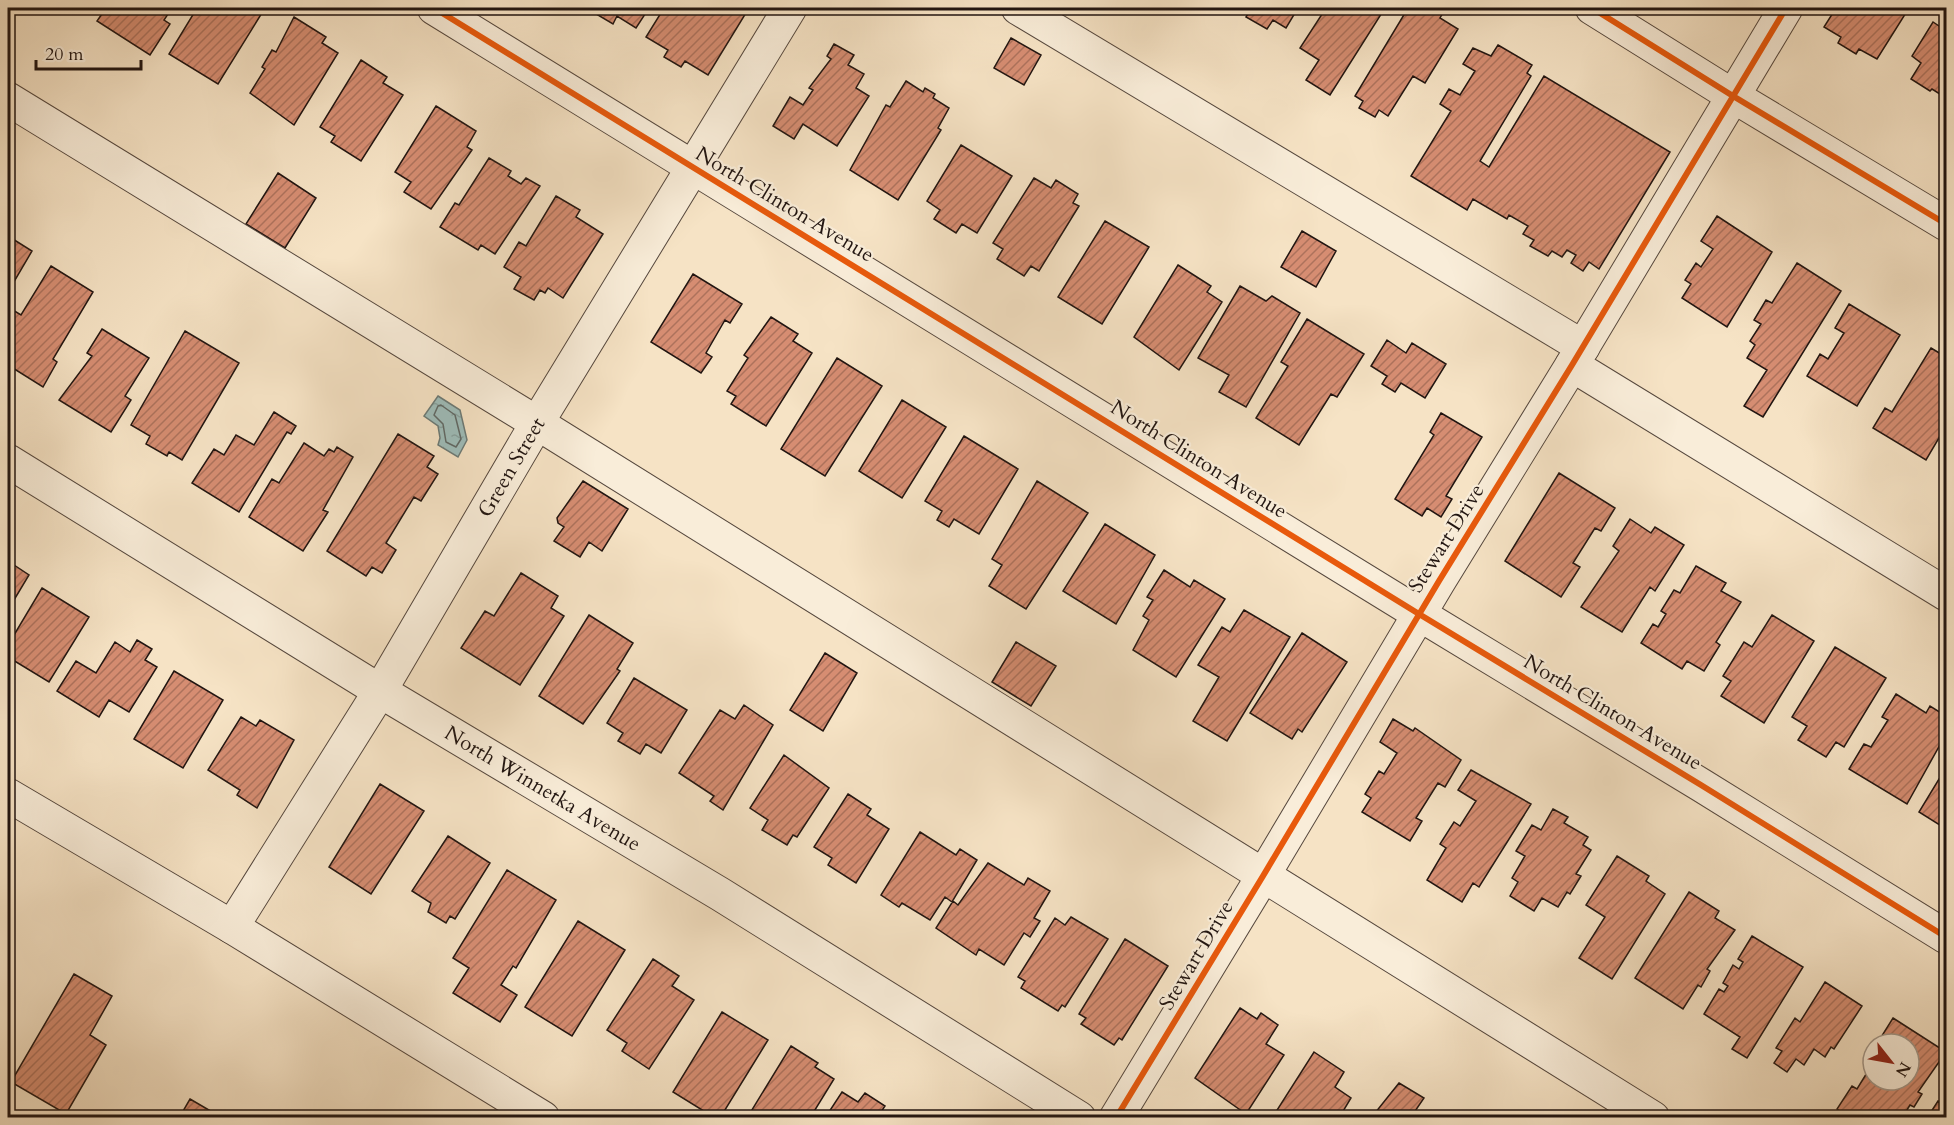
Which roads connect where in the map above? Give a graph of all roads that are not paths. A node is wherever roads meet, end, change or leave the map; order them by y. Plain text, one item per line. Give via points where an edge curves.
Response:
1 (434, 8) edge
2 (790, 8) edge
3 (1018, 8) edge
4 (1592, 8) edge
5 (1786, 8) edge
6 (1733, 96) junction
7 (8, 99) edge
8 (692, 167) junction
9 (1947, 224) edge
10 (1578, 356) junction
11 (537, 423) junction
12 (8, 461) edge
13 (1947, 594) edge
14 (1419, 614) junction
15 (380, 691) junction
16 (8, 795) edge
17 (1263, 876) junction
18 (232, 927) junction
19 (1947, 937) edge
20 (543, 1118) edge
21 (1079, 1118) edge
22 (1116, 1118) edge
23 (1653, 1118) edge

1 - 8 street, North Clinton Avenue
2 - 8 street, Green Street
3 - 10 street
4 - 6 street
5 - 6 street, Stewart Drive
6 - 9 street
6 - 10 street, Stewart Drive
7 - 11 street
8 - 11 street, Green Street
8 - 14 street, North Clinton Avenue
10 - 13 street
10 - 14 street, Stewart Drive
11 - 15 street, Green Street
11 - 17 street
12 - 15 street, North Winnetka Avenue
14 - 17 street, Stewart Drive
14 - 19 street, North Clinton Avenue
15 - 18 street, Green Street
15 - 21 street, North Winnetka Avenue via 720,894
16 - 18 street
17 - 22 street, Stewart Drive
17 - 23 street
18 - 20 street

